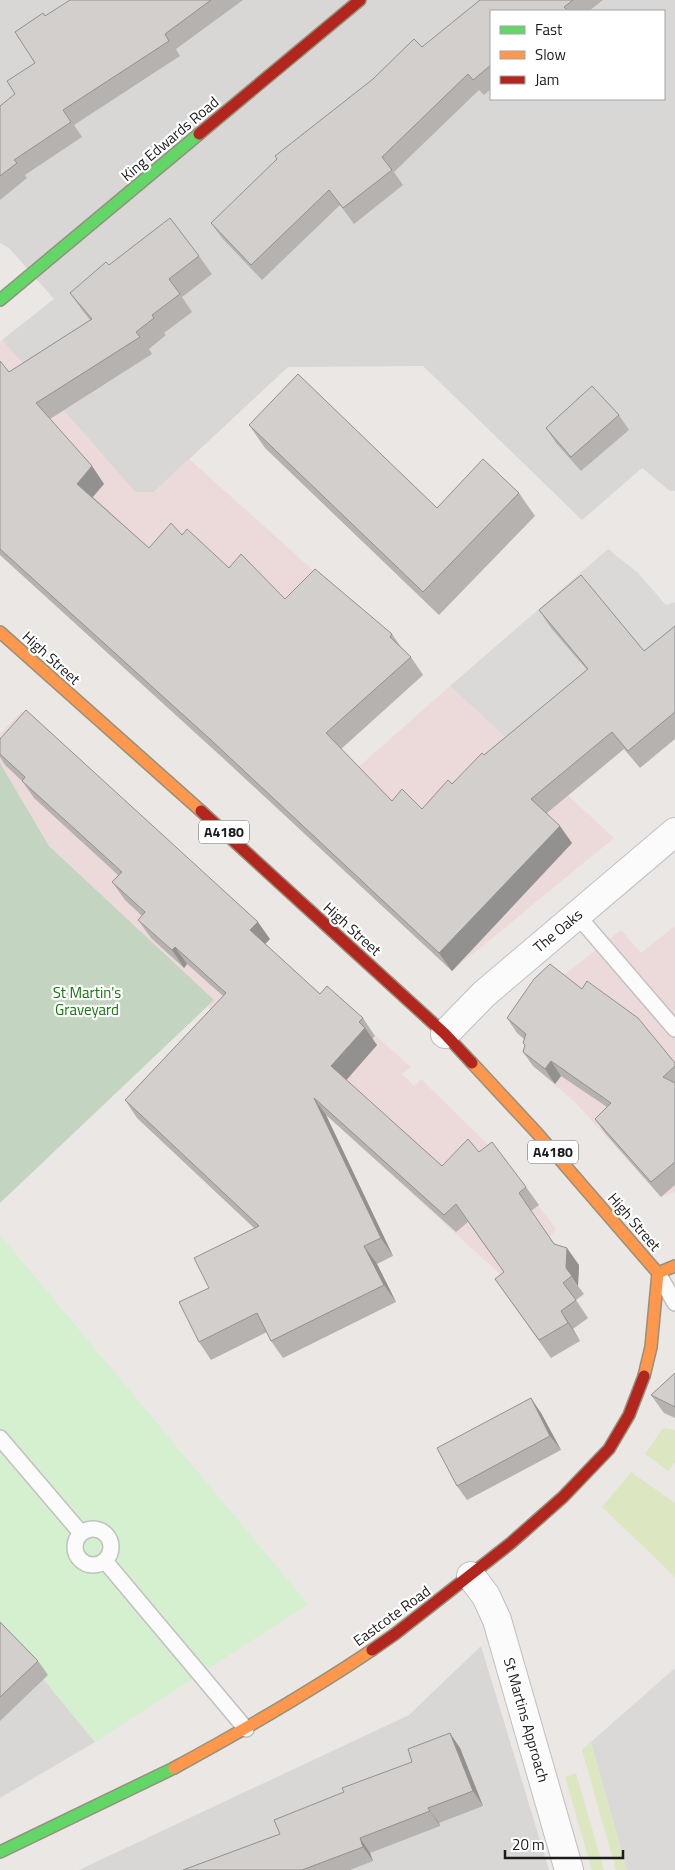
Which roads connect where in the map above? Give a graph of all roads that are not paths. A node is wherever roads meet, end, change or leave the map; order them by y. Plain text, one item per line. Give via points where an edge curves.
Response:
1 (360, 0) edge
2 (0, 280) edge
3 (5, 296) edge
4 (0, 632) edge
5 (675, 832) edge
6 (577, 914) junction
7 (675, 1029) edge
8 (445, 1034) junction
9 (675, 1266) edge
10 (658, 1273) junction
11 (675, 1303) edge
12 (0, 1438) edge
13 (81, 1533) junction
14 (104, 1561) junction
15 (471, 1576) junction
16 (246, 1729) junction
17 (0, 1852) edge
18 (569, 1870) edge

1 - 3 main road, King Edwards Road
2 - 3 lane
4 - 8 main road, High Street / A4180
5 - 6 street, The Oaks
6 - 7 lane
6 - 8 street, The Oaks via 484,994
8 - 10 main road, High Street / A4180 via 537,1133
9 - 10 main road
10 - 11 lane
10 - 15 main road, Eastcote Road via 651,1347 643,1381 629,1415 609,1449 563,1497
12 - 13 lane
13 - 14 lane via 75,1548 79,1559 88,1565
13 - 14 lane via 96,1529 107,1535 111,1546 109,1557
14 - 16 lane
15 - 16 main road, Eastcote Road via 387,1639
15 - 18 street, St Martins Approach via 486,1596 497,1620
16 - 17 main road, Eastcote Road via 172,1769

